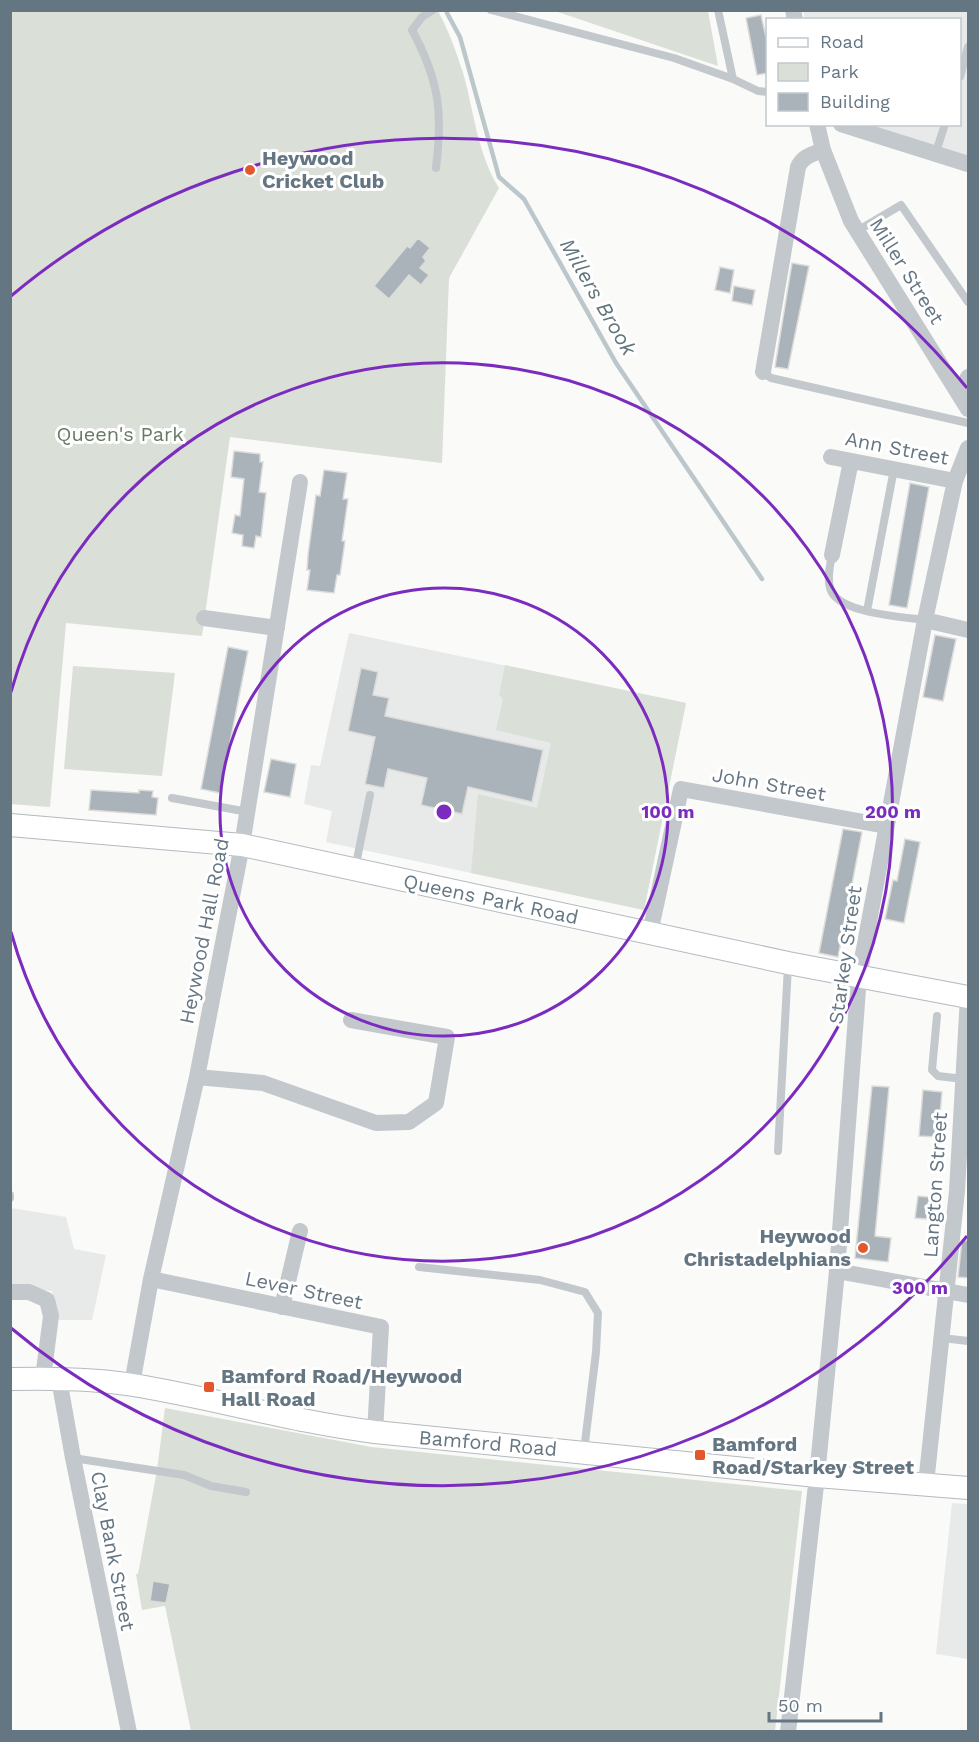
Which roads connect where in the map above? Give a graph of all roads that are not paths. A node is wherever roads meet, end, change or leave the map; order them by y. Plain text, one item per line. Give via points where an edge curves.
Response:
1 (433, 10) edge
2 (491, 10) edge
3 (718, 10) edge
4 (969, 47) edge
5 (961, 74) edge
6 (733, 79) junction
7 (766, 92) edge
8 (817, 126) edge
9 (848, 126) edge
10 (944, 126) edge
11 (823, 150) junction
12 (936, 153) junction
13 (969, 164) edge
14 (436, 168) dead end
15 (857, 231) junction
16 (969, 302) edge
17 (763, 372) joint
18 (969, 377) edge
19 (964, 402) edge
20 (969, 423) edge
21 (969, 448) edge
22 (831, 457) dead end
23 (851, 461) junction
24 (894, 469) junction
25 (955, 481) junction
26 (300, 482) dead end
27 (832, 555) joint
28 (867, 610) junction
29 (204, 618) dead end
30 (925, 620) junction
31 (277, 628) junction
32 (969, 630) edge
33 (370, 795) dead end
34 (172, 798) dead end
35 (248, 812) junction
36 (10, 825) edge
37 (886, 826) junction
38 (242, 845) junction
39 (355, 869) junction
40 (650, 933) junction
41 (788, 963) junction
42 (860, 976) junction
43 (968, 997) edge
44 (937, 1016) dead end
45 (351, 1020) dead end
46 (197, 1077) junction
47 (963, 1079) junction
48 (778, 1151) dead end
49 (963, 1192) edge
50 (300, 1231) dead end
51 (419, 1267) dead end
52 (837, 1271) junction
53 (151, 1279) junction
54 (947, 1291) junction
55 (10, 1292) edge
56 (969, 1295) edge
57 (282, 1307) junction
58 (942, 1338) junction
59 (969, 1341) edge
60 (51, 1378) junction
61 (10, 1379) edge
62 (132, 1384) junction
63 (375, 1432) junction
64 (584, 1452) junction
65 (73, 1458) junction
66 (817, 1476) junction
67 (926, 1484) junction
68 (969, 1488) edge
69 (246, 1492) dead end
70 (129, 1731) edge
71 (788, 1731) edge

1 - 14 lane via 412,30 436,86 440,122
2 - 6 lane via 674,58
3 - 6 lane
4 - 5 lane
6 - 7 lane
8 - 11 street, Miller Street
9 - 12 street
10 - 12 lane
11 - 15 street, Miller Street
11 - 17 street via 801,160 798,167
12 - 13 street
15 - 16 lane via 901,205
15 - 19 street, Miller Street
17 - 20 lane via 771,378
18 - 19 street
21 - 25 street, Starkey Street
22 - 23 street, Ann Street
23 - 24 street, Ann Street
23 - 27 street
24 - 25 street, Ann Street
24 - 28 lane
25 - 30 street, Starkey Street
26 - 31 street, Heywood Hall Road
27 - 28 lane via 830,590 841,603
28 - 30 lane
29 - 31 street
30 - 32 street
30 - 37 street, Starkey Street
31 - 35 street, Heywood Hall Road
33 - 39 lane
34 - 35 lane
35 - 38 street, Heywood Hall Road
36 - 38 street, Queens Park Road
37 - 40 street, John Street via 681,789
37 - 42 street, Starkey Street
38 - 39 street, Queens Park Road
38 - 46 street, Heywood Hall Road
39 - 40 street, Queens Park Road
40 - 41 street, Queens Park Road
41 - 42 street, Queens Park Road
41 - 48 lane
42 - 43 street, Queens Park Road
42 - 52 street, Starkey Street
43 - 47 street, Langton Street
44 - 47 lane via 932,1070 938,1076
45 - 46 street via 447,1037 436,1103 409,1122 376,1123 264,1083
46 - 53 street, Heywood Hall Road
47 - 49 street, Langton Street
49 - 54 street, Langton Street
50 - 57 street
51 - 64 lane via 540,1280 585,1292 598,1313
52 - 54 street
52 - 66 street, Starkey Street
53 - 57 street, Lever Street
53 - 62 street, Heywood Hall Road
54 - 56 street
54 - 58 street, Langton Street
55 - 60 street, Clay Bank Street via 29,1292 47,1300 51,1316
57 - 63 street, Lever Street via 381,1327
58 - 59 lane
58 - 67 street, Langton Street
60 - 61 street, Bamford Road
60 - 62 street, Bamford Road
60 - 65 street, Clay Bank Street
62 - 63 street, Bamford Road
63 - 64 street, Bamford Road
64 - 66 street, Bamford Road
65 - 69 lane via 184,1475 211,1486
65 - 70 street, Clay Bank Street
66 - 67 street, Bamford Road
66 - 71 street, Starkey Street
67 - 68 street, Bamford Road

